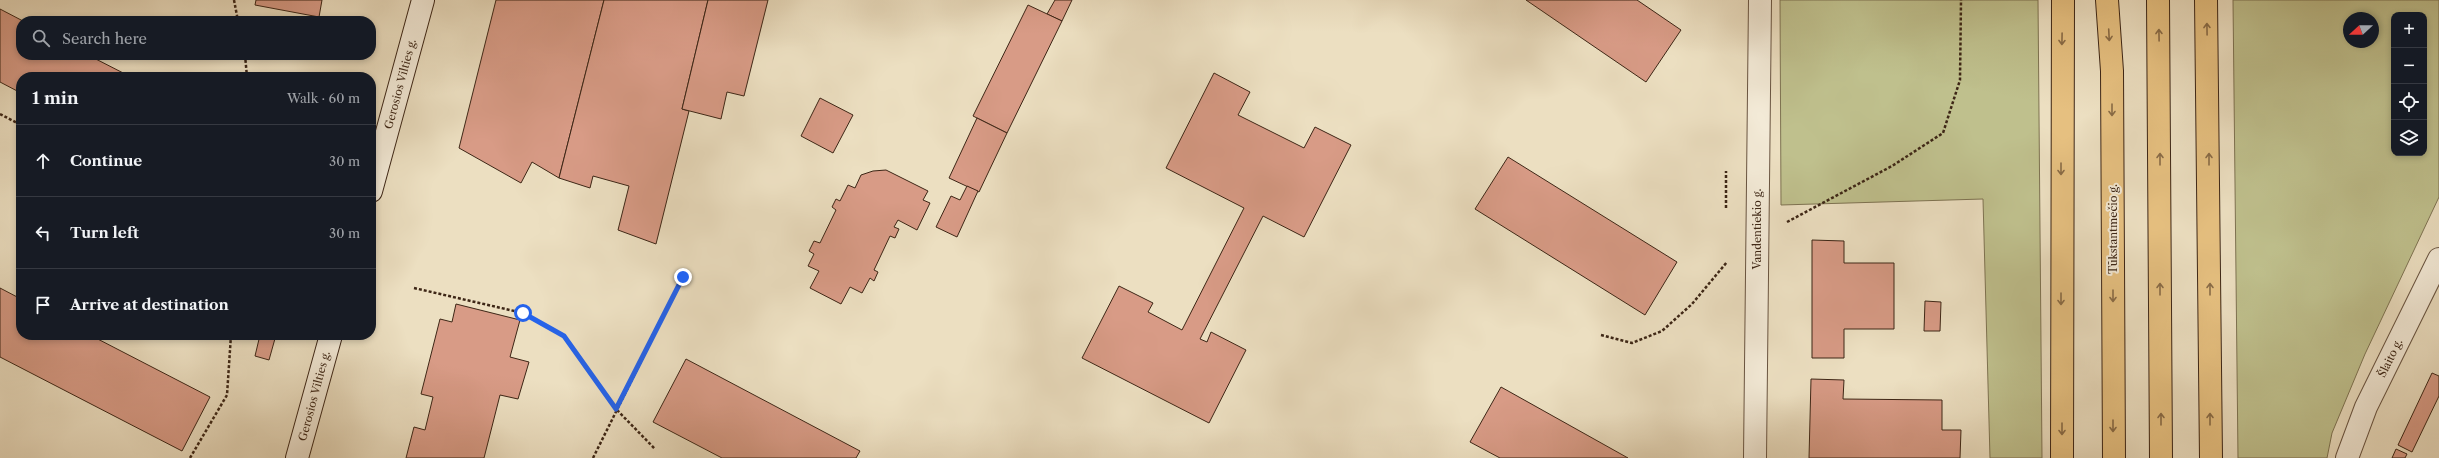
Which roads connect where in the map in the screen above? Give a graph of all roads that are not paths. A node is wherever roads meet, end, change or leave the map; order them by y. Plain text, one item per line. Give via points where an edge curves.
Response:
1 (423, 0) edge
2 (1760, 0) edge
3 (2063, 0) edge
4 (2107, 0) edge
5 (2158, 0) edge
6 (2206, 0) edge
7 (376, 173) edge
8 (2439, 259) edge
9 (330, 340) edge
10 (297, 458) edge
11 (1755, 458) edge
12 (2062, 458) edge
13 (2114, 458) edge
14 (2161, 458) edge
15 (2211, 458) edge
16 (2347, 458) edge

1 - 7 street, Gerosios Vilties g.
2 - 11 street, Vandentiekio g.
3 -> 12 highway
4 -> 13 highway, Tūkstantmečio g. via 2112,71
14 -> 5 highway
15 -> 6 highway
8 - 16 street, Šlaito g. via 2366,407
9 - 10 street, Gerosios Vilties g.

